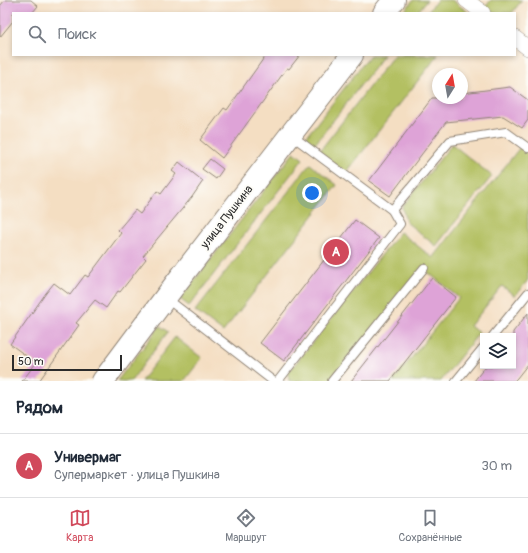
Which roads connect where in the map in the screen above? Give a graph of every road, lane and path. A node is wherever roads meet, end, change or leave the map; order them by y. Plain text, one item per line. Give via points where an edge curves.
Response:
1 (394, 0) edge
2 (466, 0) edge
3 (385, 12) edge
4 (482, 12) edge
5 (516, 39) edge
6 (528, 48) edge
7 (351, 56) edge
8 (290, 135) junction
9 (528, 148) edge
10 (392, 210) junction
11 (424, 268) dead end
12 (528, 293) edge
13 (166, 297) junction
14 (495, 333) edge
15 (480, 352) edge
16 (103, 381) edge
17 (273, 381) edge
18 (278, 381) edge
19 (332, 381) edge
20 (456, 381) edge

1 - 3 main road
2 - 4 street
5 - 6 street
7 - 8 main road, улица Пушкина
8 - 10 lane
8 - 13 main road, улица Пушкина
9 - 10 lane via 506,132 450,141
10 - 18 lane via 400,224
11 - 19 lane
12 - 14 lane
13 - 16 main road, улица Пушкина
13 - 17 lane
15 - 20 lane

